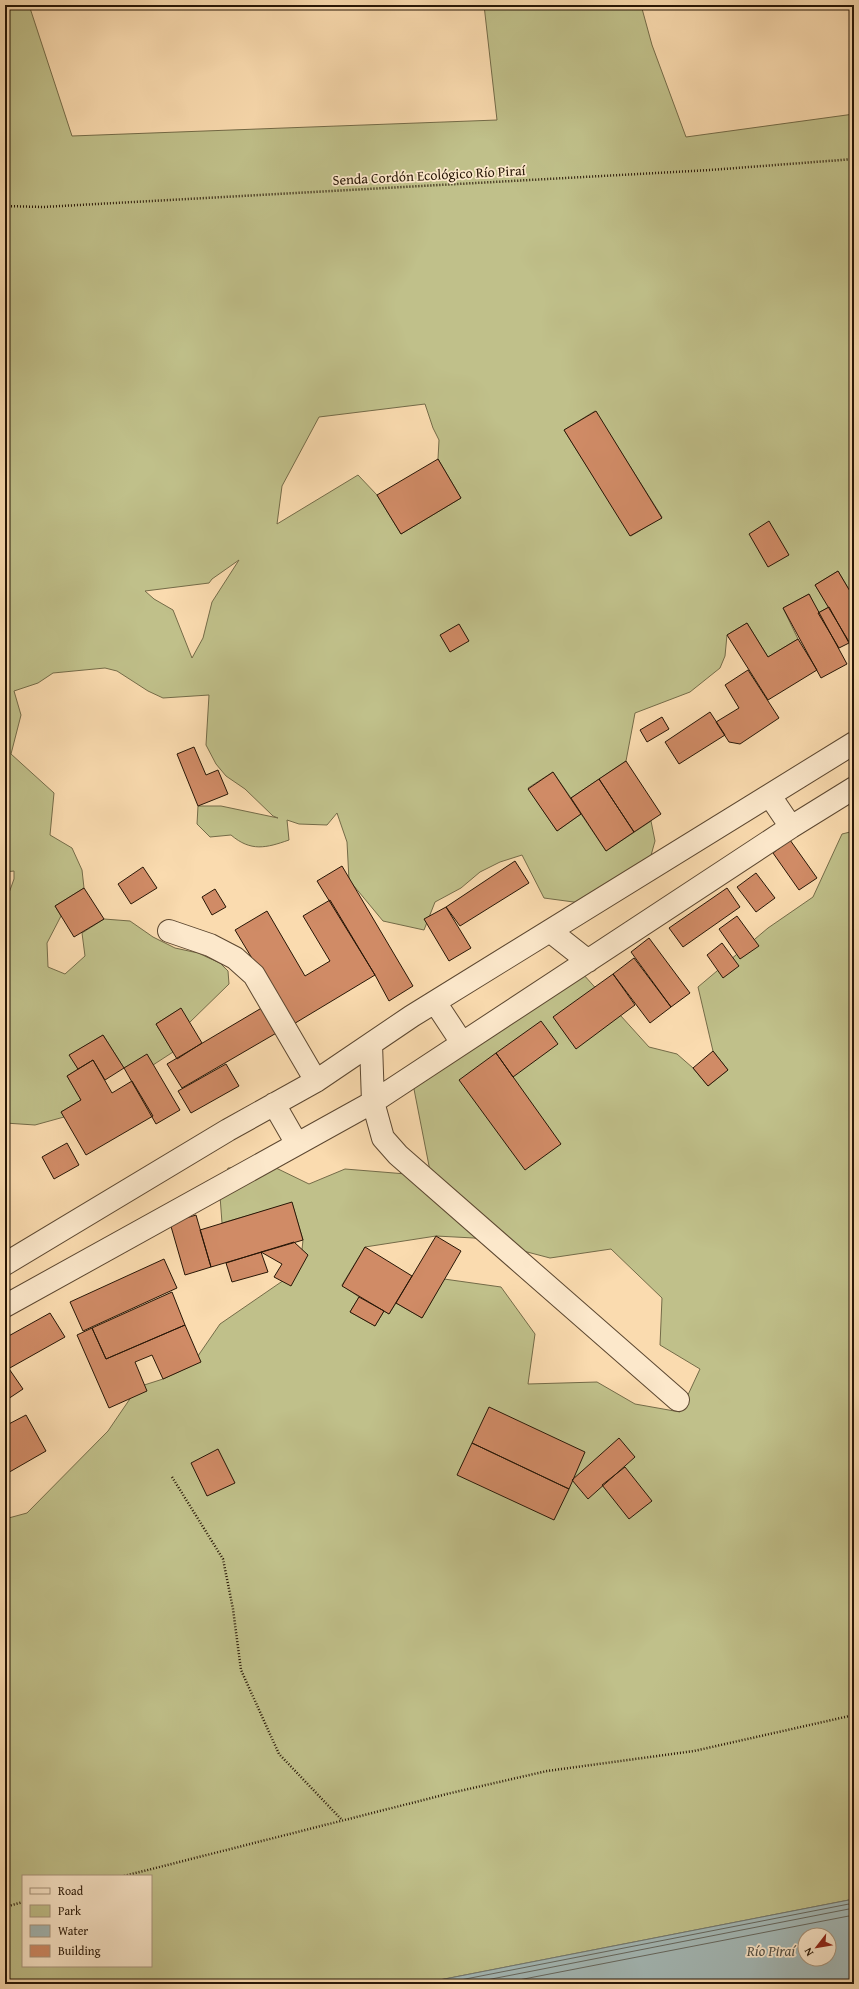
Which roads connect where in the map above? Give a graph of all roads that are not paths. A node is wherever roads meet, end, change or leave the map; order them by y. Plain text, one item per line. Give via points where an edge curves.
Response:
1 (854, 743) edge
2 (854, 788) edge
3 (770, 796) junction
4 (791, 827) junction
5 (170, 931) dead end
6 (550, 931) junction
7 (588, 962) junction
8 (435, 1002) junction
9 (462, 1043) junction
10 (371, 1044) junction
11 (316, 1080) junction
12 (373, 1102) junction
13 (274, 1104) junction
14 (297, 1144) junction
15 (5, 1264) edge
16 (5, 1306) edge
17 (678, 1400) dead end

1 - 3 lane
2 - 4 lane
3 - 4 lane
3 - 6 lane
4 - 7 lane
5 - 11 lane via 210,945 235,958 254,975
6 - 7 lane
6 - 8 lane
7 - 9 lane
8 - 9 lane
8 - 10 lane
9 - 12 lane
10 - 11 lane
10 - 12 lane
11 - 13 lane
12 - 14 lane
12 - 17 lane via 383,1138 398,1155
13 - 14 lane
13 - 15 lane
14 - 16 lane

